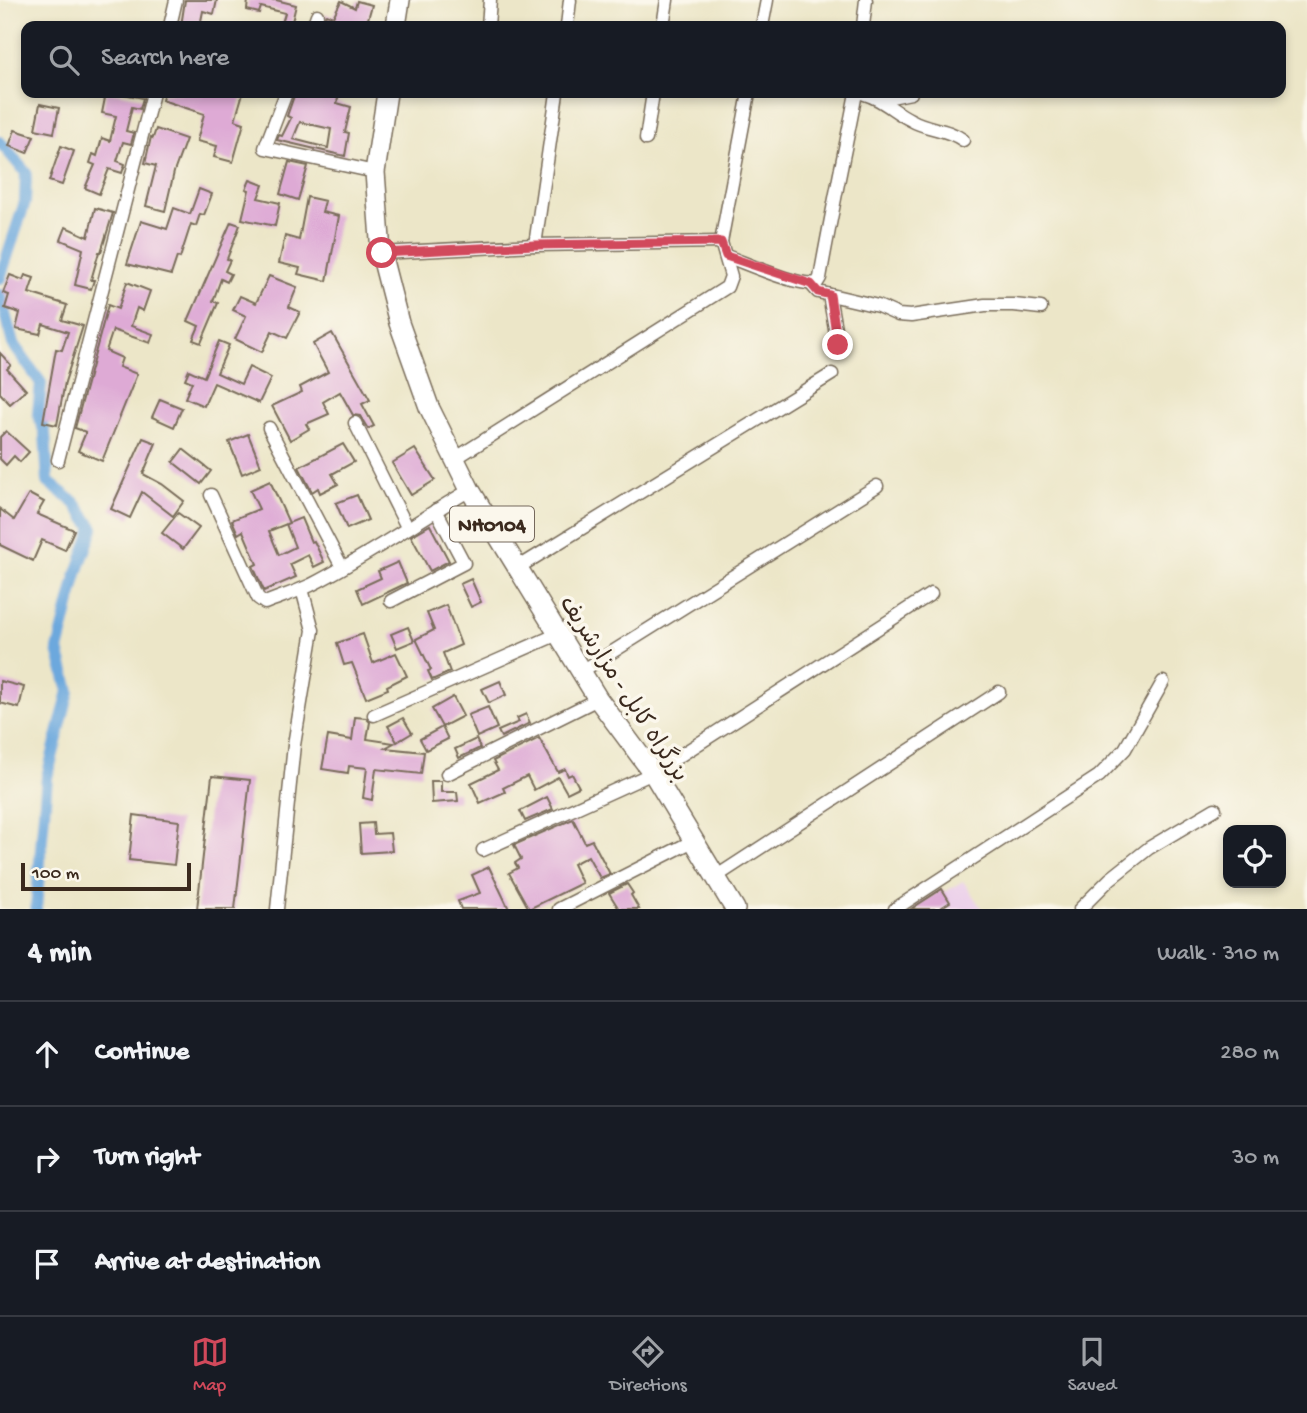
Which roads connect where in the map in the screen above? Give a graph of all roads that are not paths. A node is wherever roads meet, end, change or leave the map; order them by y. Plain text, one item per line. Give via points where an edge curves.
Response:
1 (176, 0) edge
2 (400, 0) edge
3 (490, 0) edge
4 (570, 0) edge
5 (667, 0) edge
6 (767, 0) edge
7 (866, 0) edge
8 (171, 21) edge
9 (397, 21) edge
10 (488, 21) edge
11 (568, 21) edge
12 (664, 21) edge
13 (763, 21) edge
14 (864, 21) edge
15 (152, 98) edge
16 (284, 98) edge
17 (386, 98) edge
18 (556, 98) edge
19 (652, 98) edge
20 (748, 98) edge
21 (855, 98) edge
22 (878, 98) edge
23 (886, 98) edge
24 (881, 99) junction
25 (646, 139) dead end
26 (963, 140) dead end
27 (375, 172) junction
28 (721, 242) junction
29 (535, 245) junction
30 (382, 253) junction
31 (726, 256) junction
32 (811, 284) junction
33 (830, 295) junction
34 (1041, 308) dead end
35 (838, 345) dead end
36 (831, 374) dead end
37 (355, 424) dead end
38 (269, 428) dead end
39 (456, 457) junction
40 (58, 460) dead end
41 (877, 486) dead end
42 (470, 490) junction
43 (211, 495) dead end
44 (436, 510) junction
45 (407, 527) junction
46 (342, 567) junction
47 (519, 567) junction
48 (302, 589) junction
49 (931, 594) dead end
50 (391, 601) dead end
51 (558, 634) junction
52 (582, 671) junction
53 (1163, 682) dead end
54 (999, 692) dead end
55 (598, 699) junction
56 (374, 715) dead end
57 (653, 773) junction
58 (447, 774) dead end
59 (1216, 809) dead end
60 (693, 841) junction
61 (483, 850) dead end
62 (717, 876) junction
63 (277, 909) edge
64 (559, 909) edge
65 (735, 909) edge
66 (895, 909) edge
67 (1080, 909) edge

1 - 8 street
2 - 9 highway
3 - 10 street
4 - 11 street
5 - 12 street
6 - 13 street
7 - 14 street
15 - 40 street
16 - 27 street via 265,148
17 - 27 highway, بزرگراه کابل - مزارشریف / NH0104
18 - 29 street
19 - 25 street
20 - 28 street
21 - 32 street via 820,278
22 - 24 street
23 - 24 street
24 - 26 street via 911,121
27 - 30 highway, بزرگراه کابل - مزارشریف / NH0104
28 - 29 street
28 - 31 street
29 - 30 street
30 - 39 highway, بزرگراه کابل - مزارشریف / NH0104 via 411,362
31 - 32 street
31 - 39 street via 732,275 727,287
32 - 33 street
33 - 34 street via 911,316 985,305
33 - 35 street
36 - 47 street
37 - 45 street
38 - 46 street
39 - 42 highway, بزرگراه کابل - مزارشریف / NH0104
41 - 52 street
42 - 44 street
42 - 47 highway, بزرگراه کابل - مزارشریف / NH0104
43 - 48 street via 258,597 265,603
44 - 45 street
44 - 50 street via 464,563
45 - 46 street
46 - 48 street
47 - 51 highway, بزرگراه کابل - مزارشریف / NH0104
48 - 63 street via 313,630 294,746
49 - 57 street
51 - 52 highway, بزرگراه کابل - مزارشریف / NH0104
51 - 56 street
52 - 55 highway, بزرگراه کابل - مزارشریف / NH0104
53 - 66 street via 1125,749 1099,776
54 - 62 street
55 - 57 highway, بزرگراه کابل - مزارشریف / NH0104
55 - 58 street
57 - 60 highway, بزرگراه کابل - مزارشریف / NH0104
57 - 61 street
59 - 67 street via 1149,848
60 - 62 highway, بزرگراه کابل - مزارشریف / NH0104
60 - 64 street
62 - 65 highway, بزرگراه کابل - مزارشریف / NH0104

